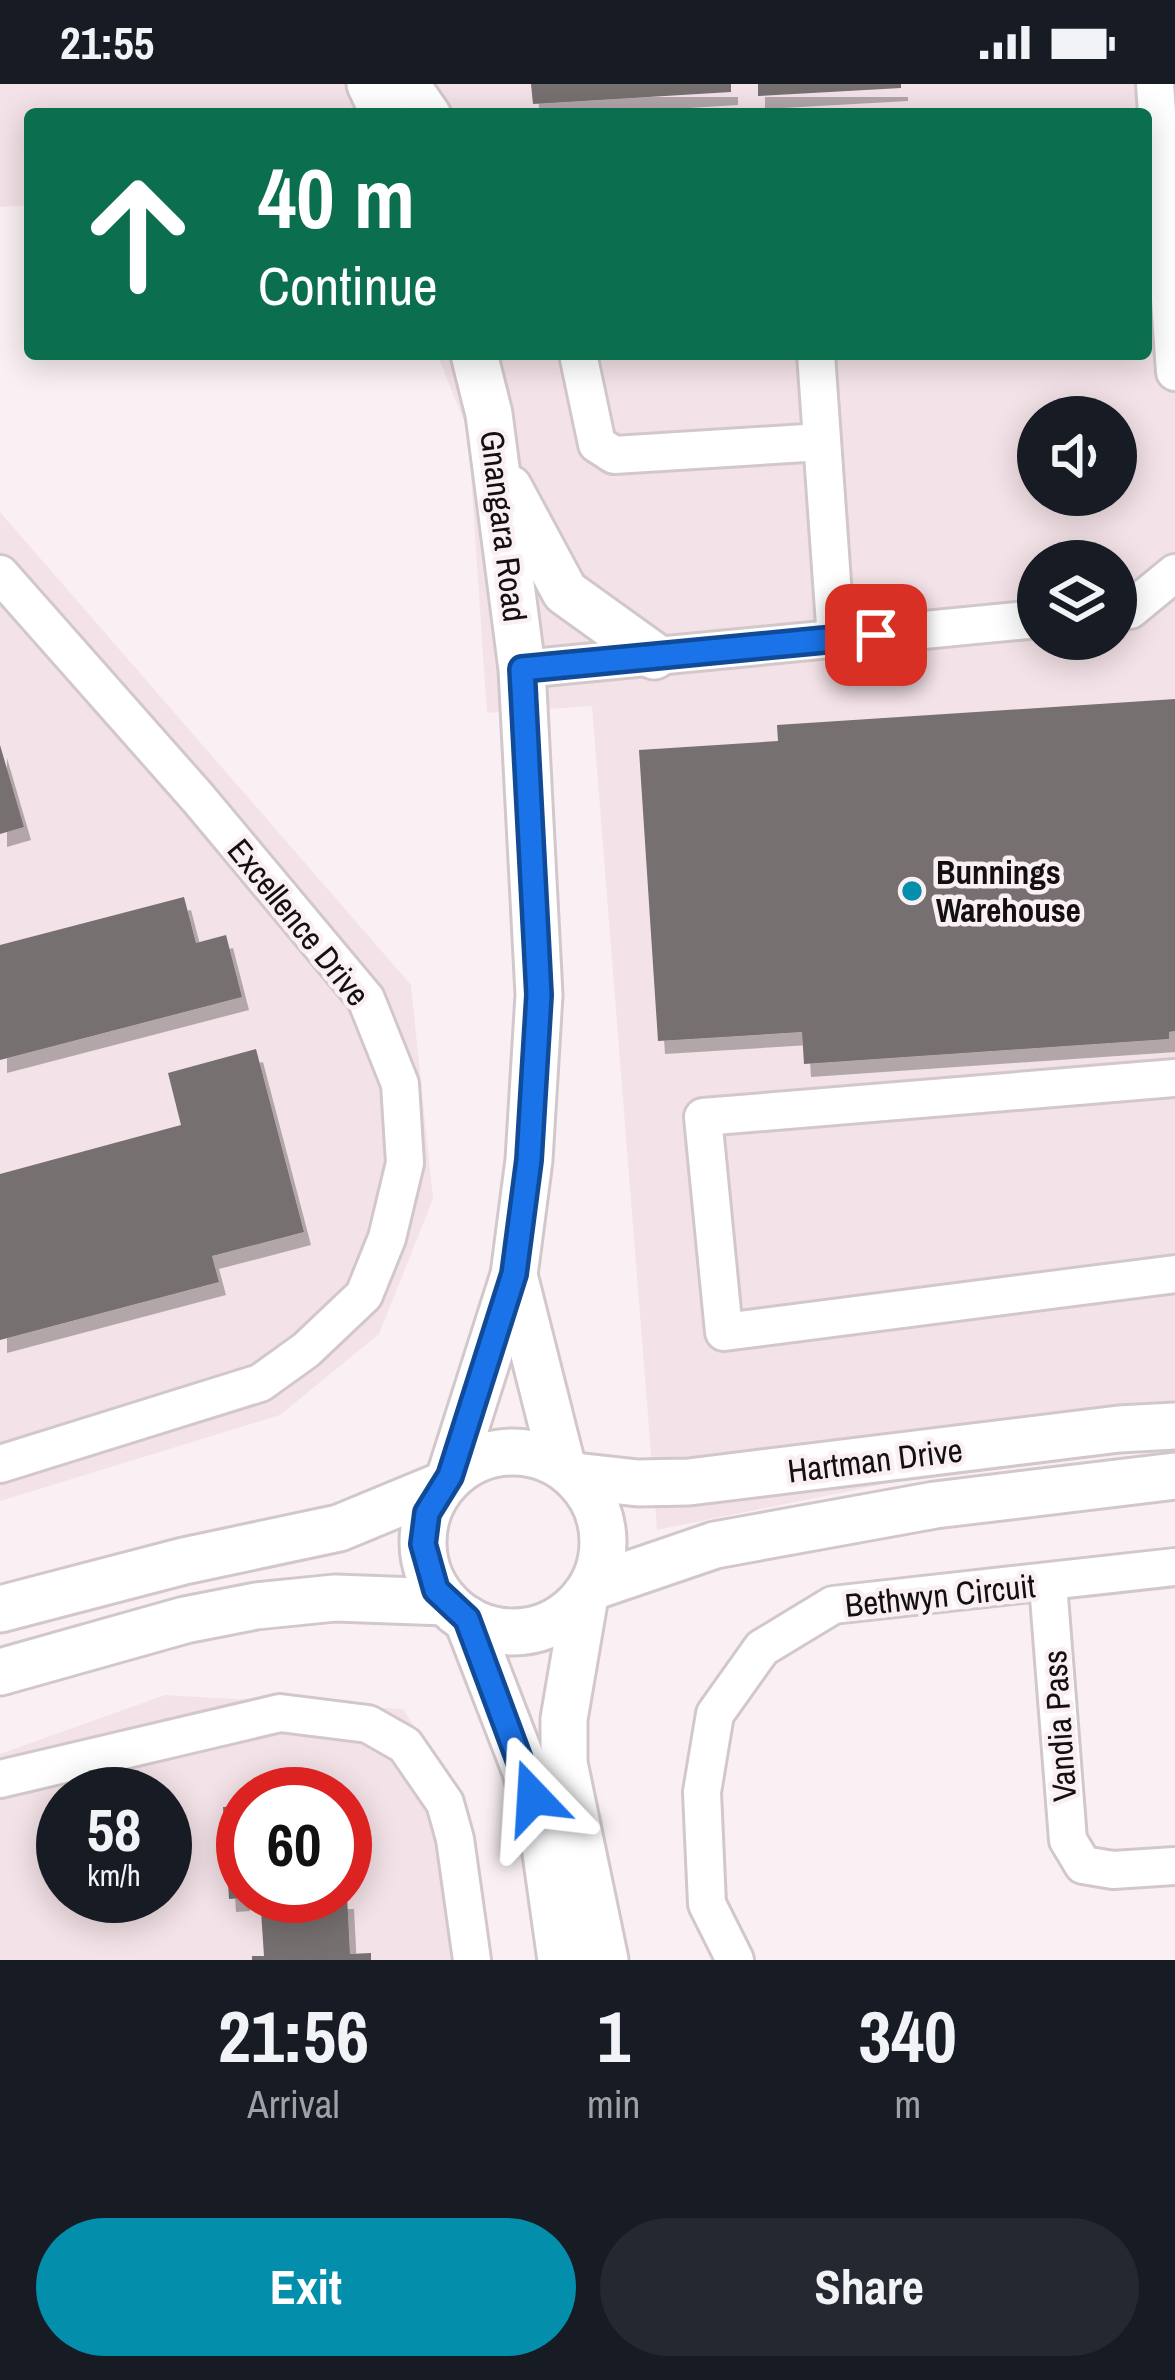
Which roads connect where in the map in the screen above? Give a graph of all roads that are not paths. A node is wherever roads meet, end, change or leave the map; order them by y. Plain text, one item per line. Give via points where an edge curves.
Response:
1 (1156, 84) edge
2 (476, 360) edge
3 (579, 360) edge
4 (816, 360) edge
5 (1175, 372) edge
6 (822, 442) junction
7 (496, 464) junction
8 (1175, 573) edge
9 (0, 574) edge
10 (1137, 604) edge
11 (1017, 621) edge
12 (836, 639) junction
13 (655, 656) junction
14 (522, 669) junction
15 (1175, 1078) edge
16 (514, 1274) junction
17 (1175, 1274) edge
18 (1175, 1395) edge
19 (1175, 1426) edge
20 (1119, 1429) junction
21 (0, 1464) edge
22 (569, 1471) junction
23 (1175, 1476) edge
24 (446, 1480) junction
25 (1175, 1567) edge
26 (1048, 1584) junction
27 (589, 1591) junction
28 (0, 1609) edge
29 (456, 1611) junction
30 (0, 1672) edge
31 (0, 1778) edge
32 (1175, 1866) edge
33 (472, 1960) edge
34 (561, 1960) edge
35 (605, 1960) edge
36 (735, 1960) edge

1 - 5 street
2 - 7 main road, Gnangara Road
3 - 6 street via 597,444 614,455
4 - 6 street
6 - 12 street
7 - 13 main road via 565,592
7 - 14 main road, Gnangara Road
8 - 10 street
9 - 21 street, Excellence Drive via 366,999 400,1084 405,1163 364,1294 306,1350 260,1383
11 - 12 street
12 - 13 street
13 - 14 street
14 - 16 main road, Gnangara Road via 539,995
15 - 17 street via 703,1117 724,1332
16 - 22 main road, Gnangara Road
16 - 24 main road, Gnangara Road
18 - 20 main road
19 - 20 main road, Hartman Drive
20 - 22 main road, Hartman Drive via 689,1482
22 - 24 main road via 534,1453 504,1451
22 - 27 main road via 601,1522 603,1548
23 - 27 main road, Hartman Drive via 934,1505 715,1545
24 - 28 main road via 339,1528
24 - 29 main road via 427,1513 423,1544 429,1575
25 - 26 street, Bethwyn Circuit
26 - 32 street, Vandia Pass via 1068,1840 1083,1865
26 - 36 street, Bethwyn Circuit via 833,1605 762,1648 715,1714 702,1792 707,1904
27 - 29 main road via 561,1618 530,1631 498,1631
27 - 35 main road via 564,1719 564,1763
29 - 30 main road via 335,1598 256,1606
29 - 34 main road via 542,1825
31 - 33 street via 280,1713 368,1724 405,1745 445,1803

